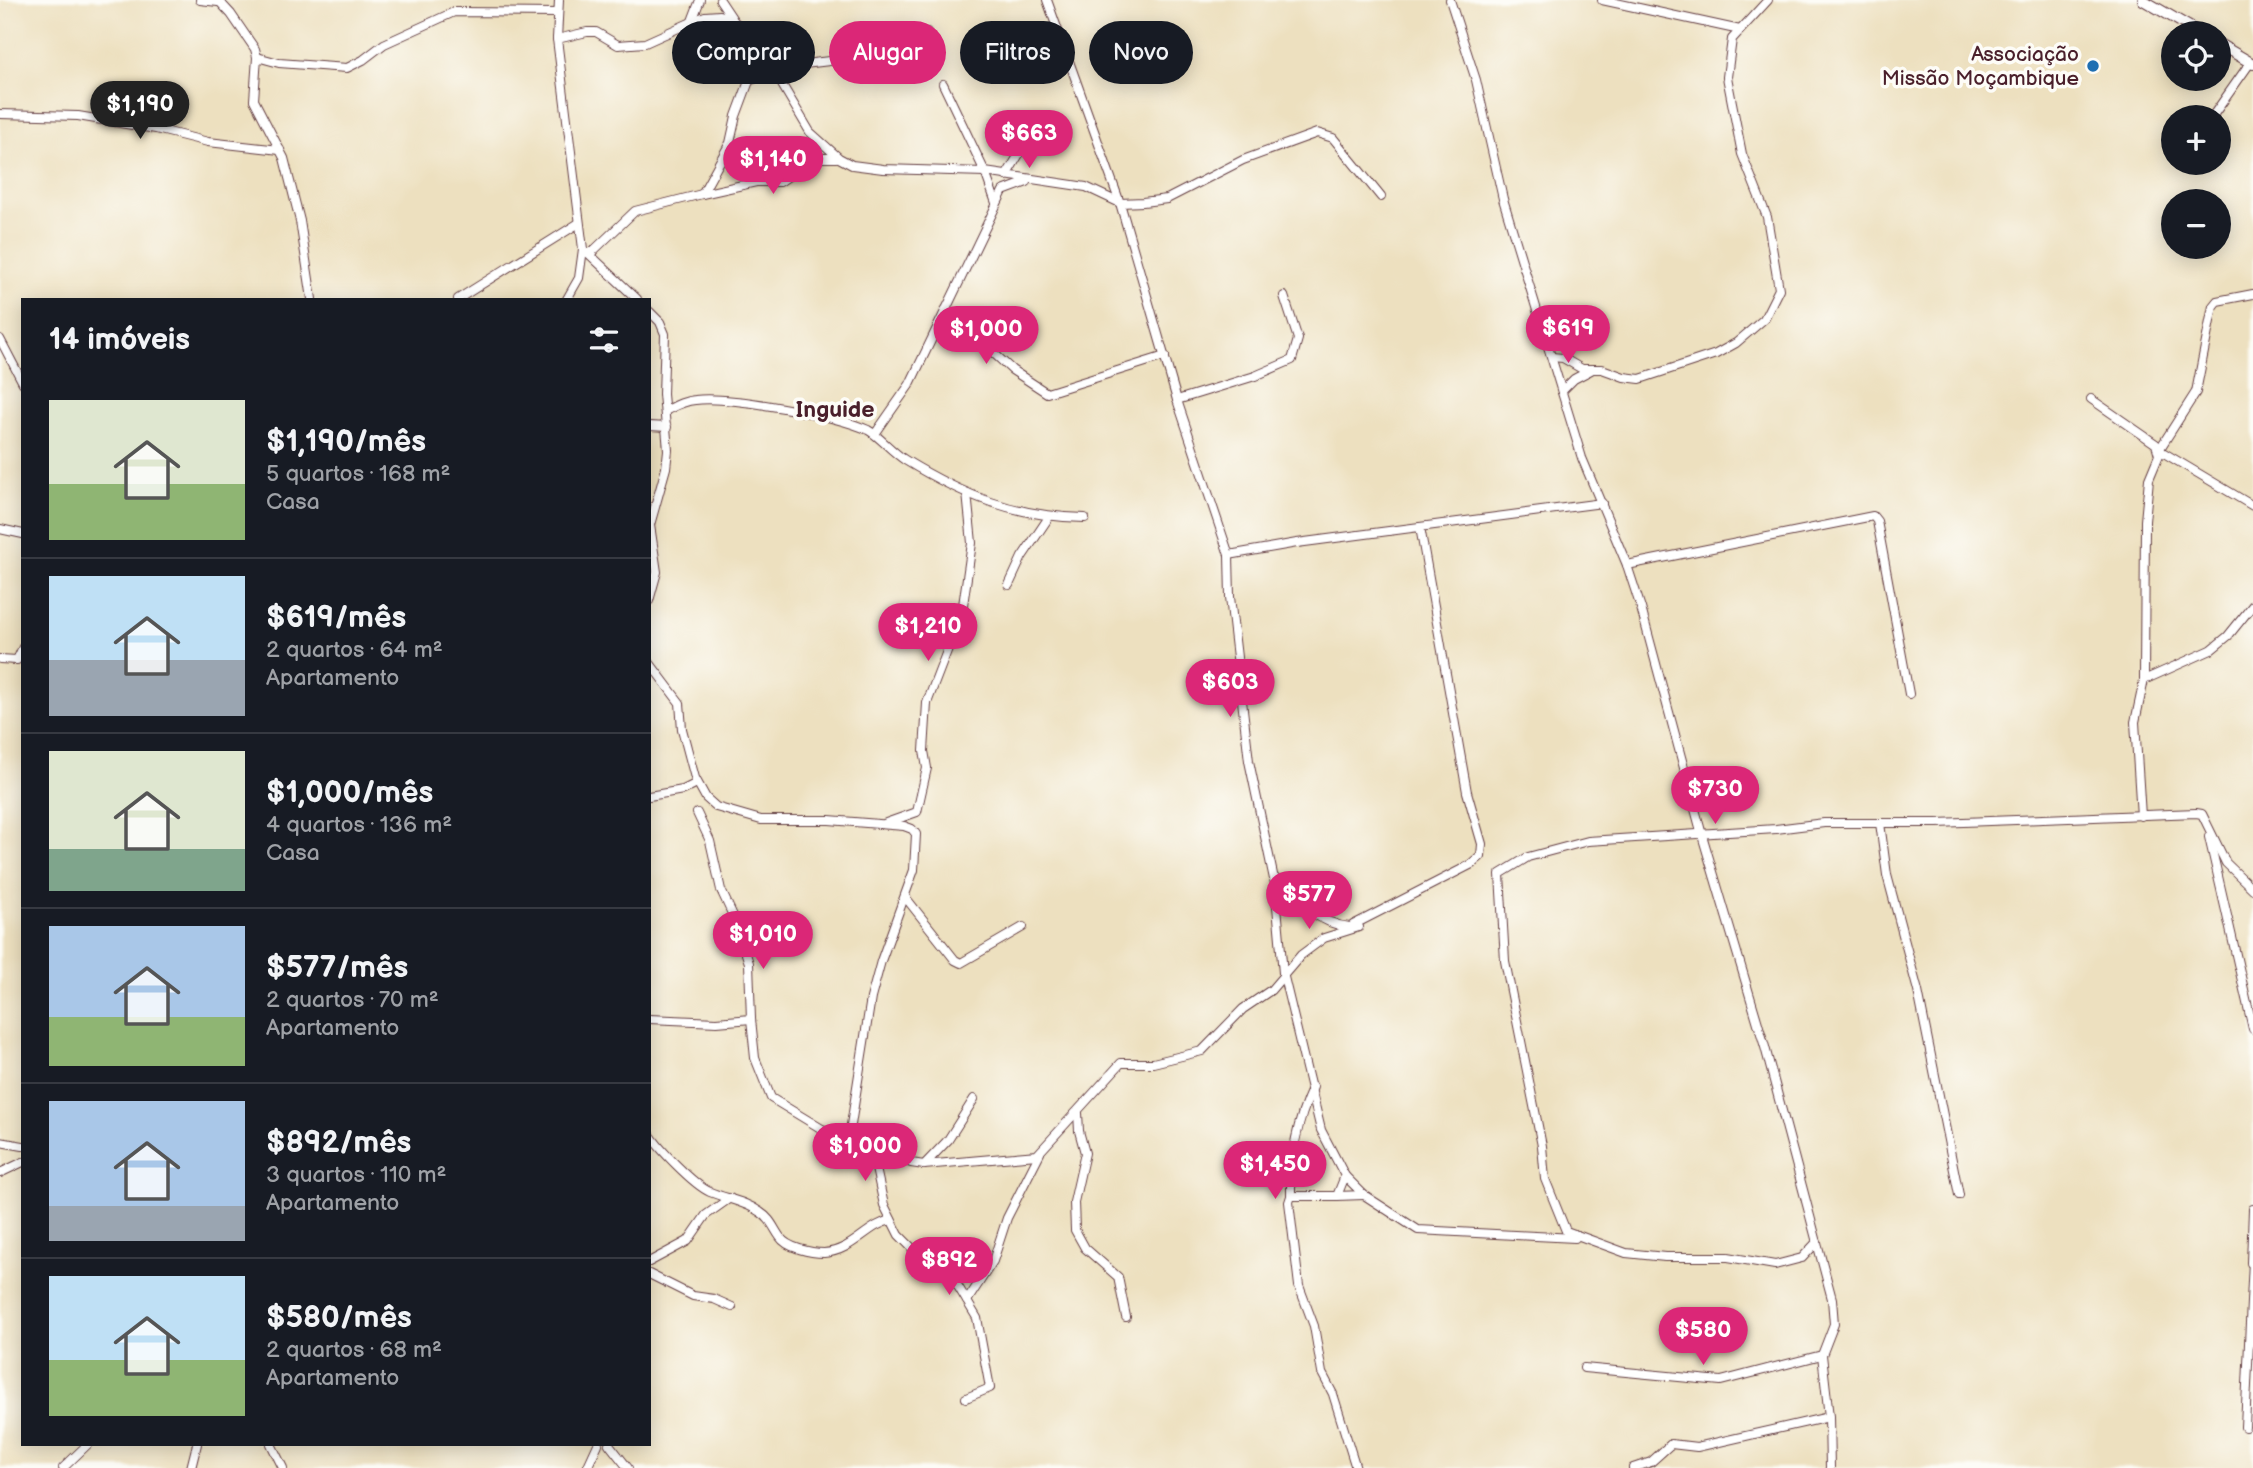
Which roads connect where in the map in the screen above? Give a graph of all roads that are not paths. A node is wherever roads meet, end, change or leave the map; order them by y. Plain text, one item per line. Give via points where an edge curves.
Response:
1 (200, 0) edge
2 (559, 0) edge
3 (700, 0) edge
4 (720, 0) edge
5 (1047, 0) edge
6 (1450, 0) edge
7 (1602, 0) edge
8 (1768, 0) edge
9 (2143, 0) edge
10 (218, 1) edge
11 (558, 13) junction
12 (732, 19) joint
13 (692, 21) joint
14 (2179, 21) edge
15 (1740, 30) junction
16 (672, 31) edge
17 (556, 39) junction
18 (2231, 51) edge
19 (257, 57) junction
20 (2252, 64) edge
21 (749, 84) edge
22 (782, 84) edge
23 (943, 84) dead end
24 (2222, 105) edge
25 (0, 114) edge
26 (1024, 146) dead end
27 (280, 150) junction
28 (839, 158) junction
29 (985, 172) junction
30 (1006, 176) junction
31 (1035, 180) junction
32 (702, 194) junction
33 (1381, 197) dead end
34 (996, 203) junction
35 (1120, 203) junction
36 (579, 223) junction
37 (586, 252) junction
38 (2253, 294) edge
39 (1284, 296) dead end
40 (312, 298) edge
41 (460, 298) edge
42 (568, 298) edge
43 (636, 298) edge
44 (946, 309) junction
45 (651, 314) edge
46 (1, 343) edge
47 (1165, 356) junction
48 (1552, 357) junction
49 (1594, 369) junction
50 (21, 379) edge
51 (1562, 391) junction
52 (2091, 399) dead end
53 (1177, 400) junction
54 (665, 411) junction
55 (651, 426) edge
56 (667, 427) junction
57 (875, 434) junction
58 (2159, 450) junction
59 (967, 493) junction
60 (1602, 503) junction
61 (2253, 506) edge
62 (1049, 517) junction
63 (1085, 518) dead end
64 (651, 521) edge
65 (1420, 527) junction
66 (0, 529) edge
67 (651, 532) edge
68 (21, 534) edge
69 (1229, 555) junction
70 (1627, 565) junction
71 (1009, 585) dead end
72 (651, 594) edge
73 (2253, 605) edge
74 (21, 651) edge
75 (0, 659) edge
76 (651, 665) edge
77 (2144, 680) junction
78 (1909, 694) dead end
79 (696, 783) junction
80 (651, 796) edge
81 (697, 813) dead end
82 (2141, 816) junction
83 (2205, 822) junction
84 (1880, 823) junction
85 (881, 825) junction
86 (1702, 835) junction
87 (1273, 876) junction
88 (2253, 889) edge
89 (906, 898) junction
90 (1023, 927) dead end
91 (1350, 927) junction
92 (1283, 973) junction
93 (651, 1019) edge
94 (751, 1019) junction
95 (2253, 1029) edge
96 (1313, 1087) junction
97 (974, 1099) dead end
98 (1078, 1113) junction
99 (651, 1135) edge
100 (851, 1137) junction
101 (0, 1142) edge
102 (21, 1146) edge
103 (1040, 1153) junction
104 (21, 1163) edge
105 (925, 1165) junction
106 (0, 1173) edge
107 (1345, 1176) junction
108 (1364, 1195) junction
109 (1959, 1195) dead end
110 (1291, 1196) junction
111 (1337, 1196) junction
112 (730, 1198) junction
113 (2253, 1209) edge
114 (891, 1220) junction
115 (1579, 1238) junction
116 (1817, 1242) junction
117 (651, 1261) edge
118 (2252, 1261) edge
119 (651, 1275) edge
120 (967, 1301) junction
121 (732, 1307) dead end
122 (1126, 1317) dead end
123 (1822, 1355) junction
124 (1584, 1368) dead end
125 (966, 1398) dead end
126 (2253, 1398) edge
127 (2247, 1407) junction
128 (1829, 1417) junction
129 (2245, 1427) dead end
130 (86, 1446) edge
131 (196, 1446) edge
132 (272, 1446) edge
133 (597, 1446) edge
134 (611, 1446) edge
135 (63, 1468) edge
136 (191, 1468) edge
137 (283, 1468) edge
138 (587, 1468) edge
139 (628, 1468) edge
140 (1356, 1468) edge
141 (1633, 1468) edge
142 (1830, 1468) edge

1 - 10 street
2 - 11 street
3 - 13 street
4 - 12 street
5 - 35 street
6 - 48 street via 1476,80 1503,199
7 - 15 street
8 - 15 street
9 - 14 street
10 - 19 street via 243,29
11 - 17 street
11 - 19 street via 454,12 384,44 347,68
12 - 13 street via 720,15
15 - 49 street via 1729,47 1727,77 1742,154 1767,216 1779,289 1776,299 1765,319 1737,343 1690,364 1640,379
16 - 17 street via 646,43 618,45 596,32
17 - 36 street
18 - 20 street
19 - 27 street via 254,100
20 - 24 street
21 - 32 street via 730,143
22 - 28 street via 810,132
23 - 29 street
25 - 27 street via 78,117 208,142
26 - 30 street
27 - 40 street via 300,221
28 - 29 street via 852,165 883,169
28 - 32 street via 815,158 780,182 756,182
29 - 30 street
29 - 34 street
30 - 31 street
31 - 34 street via 1010,186
31 - 35 street via 1086,187
32 - 37 street via 635,211
33 - 35 street via 1334,138 1317,133 1243,160 1167,199
34 - 44 street
35 - 47 street
36 - 37 street
36 - 41 street
37 - 42 street
37 - 43 street
38 - 58 street via 2217,301 2213,306 2196,392
39 - 53 street via 1298,339 1292,360
44 - 47 street via 1012,370 1046,393
44 - 57 street via 910,384
45 - 54 street via 665,334
46 - 50 street
47 - 53 street
48 - 49 street
48 - 51 street
49 - 51 street
51 - 60 street via 1581,458
52 - 58 street
53 - 69 street
54 - 56 street
54 - 57 street via 691,400 714,399 809,413
55 - 56 street
56 - 64 street via 666,468
57 - 59 street via 898,455
58 - 61 street
58 - 77 street via 2149,480 2145,521
59 - 62 street via 1024,514
59 - 85 street via 972,543 962,612 927,703 927,768 917,812
60 - 65 street
60 - 70 street
62 - 63 street
62 - 71 street
65 - 69 street
65 - 91 street via 1481,856
66 - 68 street
67 - 72 street via 657,572
69 - 87 street via 1249,761
70 - 78 street via 1872,516 1877,521
70 - 86 street
73 - 77 street via 2211,650
74 - 75 street via 17,660
76 - 79 street via 680,703
77 - 82 street via 2135,722
79 - 80 street
79 - 85 street via 716,807 754,819
81 - 94 street via 749,963
82 - 83 street via 2196,813 2202,814
82 - 84 street
83 - 88 street via 2226,863
83 - 95 street
84 - 86 street via 1824,822
84 - 109 street
85 - 89 street via 910,828 916,834 914,870
86 - 115 street via 1570,845 1518,861 1500,874 1505,961 1544,1174 1563,1226
86 - 116 street
87 - 91 street via 1322,920
87 - 92 street
89 - 90 street via 961,963
89 - 100 street via 871,998
91 - 92 street via 1359,927 1324,938
92 - 96 street
92 - 98 street via 1271,990 1243,1009 1208,1047 1153,1063 1121,1063
93 - 94 street
94 - 100 street via 754,1058 768,1094 814,1125
96 - 107 street via 1321,1130
96 - 110 street via 1298,1119
97 - 105 street via 948,1140
98 - 103 street
98 - 122 street via 1085,1153 1074,1202 1075,1230 1085,1248 1118,1277
99 - 112 street via 695,1183
100 - 105 street
100 - 114 street via 877,1167
101 - 102 street
103 - 105 street
103 - 120 street via 1007,1218 993,1261
104 - 106 street
107 - 108 street
107 - 111 street
108 - 111 street
108 - 115 street via 1418,1230
110 - 111 street
110 - 140 street via 1298,1286 1314,1326 1322,1373 1334,1394
112 - 114 street via 769,1218 785,1243 821,1253 852,1244
112 - 117 street via 706,1215 688,1241
113 - 118 street
114 - 120 street via 912,1248 954,1278
115 - 116 street via 1626,1253 1728,1257 1774,1265 1802,1258
116 - 123 street via 1834,1315
118 - 127 street
119 - 121 street via 693,1296
120 - 125 street via 980,1325 990,1384 988,1390
123 - 124 street via 1721,1381
123 - 128 street
126 - 127 street
127 - 129 street
128 - 141 street via 1697,1447 1671,1444 1651,1462
128 - 142 street
130 - 135 street
131 - 136 street
132 - 137 street
133 - 138 street
134 - 139 street

